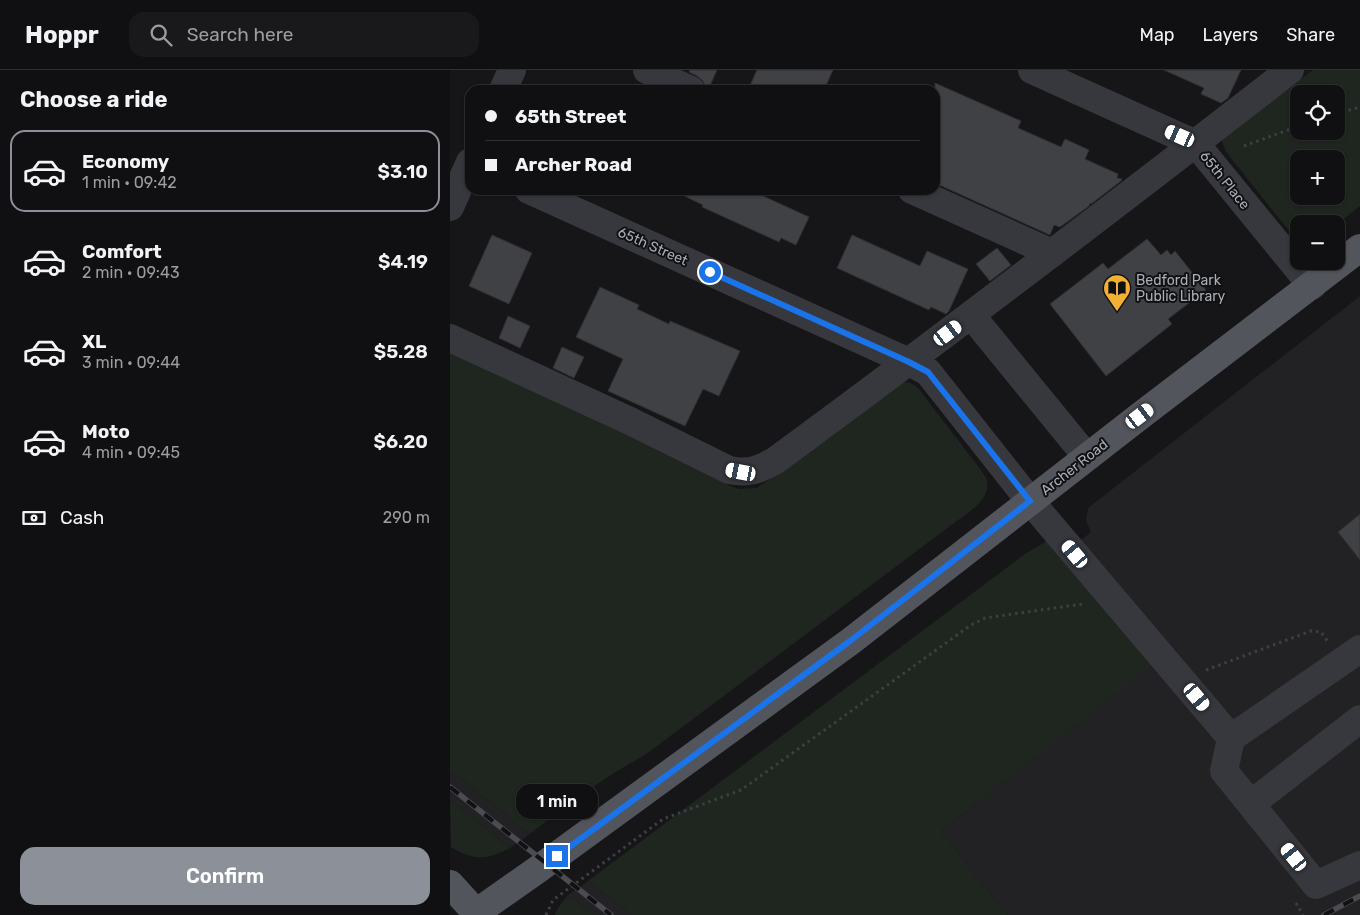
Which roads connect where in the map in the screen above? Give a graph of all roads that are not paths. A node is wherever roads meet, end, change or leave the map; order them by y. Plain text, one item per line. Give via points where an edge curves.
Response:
1 (512, 70) edge
2 (647, 70) edge
3 (1032, 70) edge
4 (1290, 70) edge
5 (505, 85) edge
6 (680, 85) edge
7 (1196, 144) junction
8 (450, 154) edge
9 (465, 161) edge
10 (465, 174) edge
11 (540, 195) edge
12 (923, 195) edge
13 (450, 207) edge
14 (1360, 248) edge
15 (1052, 253) junction
16 (1312, 286) junction
17 (971, 315) junction
18 (450, 338) edge
19 (909, 362) junction
20 (1087, 457) junction
21 (1030, 501) junction
22 (1360, 649) edge
23 (1360, 719) edge
24 (1231, 738) junction
25 (1251, 804) junction
26 (1360, 865) edge
27 (450, 884) edge
28 (476, 914) edge

1 - 5 street
2 - 6 street
3 - 7 street, 65th Place
4 - 7 street
7 - 15 street
7 - 16 street, 65th Place
8 - 9 street
10 - 13 street
11 - 19 street, 65th Street
12 - 15 street
14 - 16 main road, Archer Road
15 - 17 street
16 - 20 main road, Archer Road
17 - 19 street
17 - 20 street
18 - 19 street via 729,470 741,472 752,471 776,460
19 - 21 street, 65th Street via 928,372
20 - 21 main road, Archer Road
21 - 24 street, 65th Street
21 - 28 main road, Archer Road via 850,641
22 - 24 street
23 - 25 street
24 - 25 street via 1224,771
25 - 26 street via 1316,885
27 - 28 main road

